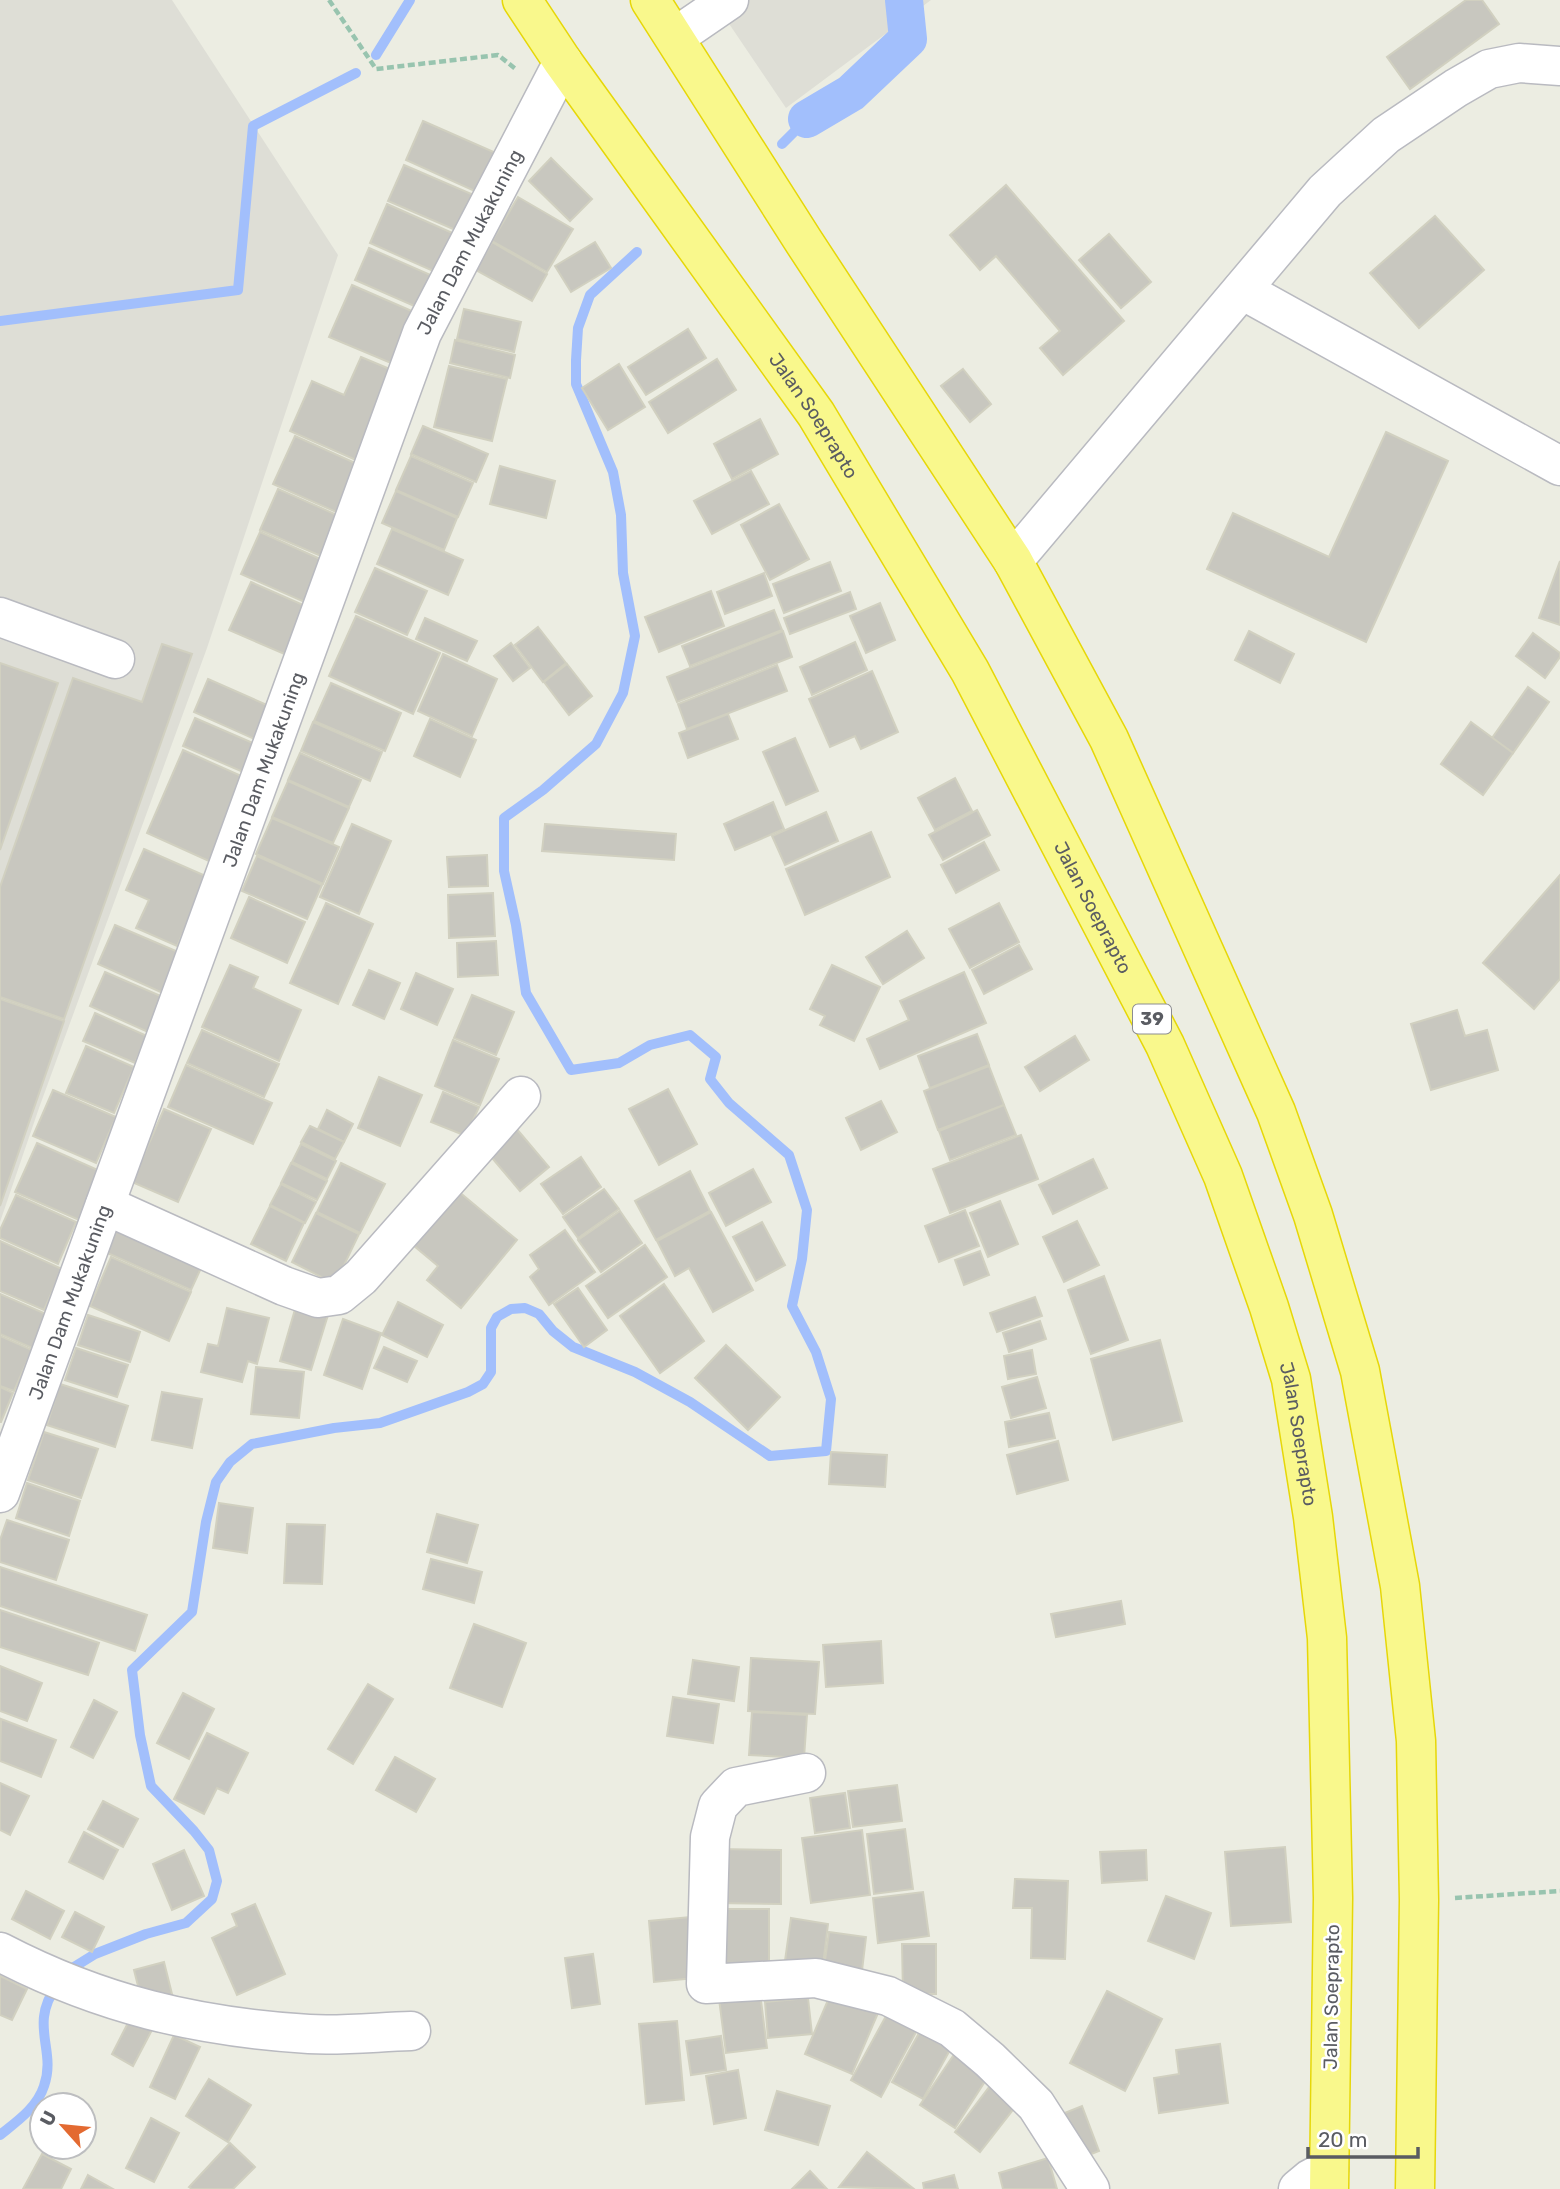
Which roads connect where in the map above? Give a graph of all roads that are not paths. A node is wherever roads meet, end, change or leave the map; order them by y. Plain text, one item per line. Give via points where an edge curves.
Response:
1 (522, 0) edge
2 (650, 0) edge
3 (729, 0) edge
4 (675, 37) junction
5 (1560, 66) edge
6 (555, 78) junction
7 (1242, 290) junction
8 (1560, 466) edge
9 (1013, 561) junction
10 (0, 617) edge
11 (115, 659) dead end
12 (521, 1096) dead end
13 (105, 1205) junction
14 (0, 1493) edge
15 (806, 1773) dead end
16 (0, 1952) edge
17 (411, 2031) dead end
18 (1319, 2182) edge
19 (1090, 2189) edge
20 (1415, 2189) edge

1 - 6 highway, Jalan Soeprapto / 39
2 - 4 highway
3 - 4 street
4 - 9 highway
5 - 7 street via 1519,63 1489,69 1386,135 1325,191
6 - 13 street, Jalan Dam Mukakuning via 422,333
6 - 18 highway, Jalan Soeprapto / 39 via 816,414 963,659 1165,1045 1223,1176 1291,1379 1325,1624 1333,1898
7 - 8 street
7 - 9 street
9 - 20 highway via 1109,739 1276,1112 1360,1371 1400,1586 1416,1741
10 - 11 street
12 - 13 street via 361,1277 339,1295 318,1298 284,1286
13 - 14 street, Jalan Dam Mukakuning
15 - 19 street via 736,1787 718,1806 710,1837 706,1984 816,1978 888,1996 952,2028 1036,2105
16 - 17 street via 91,1993 168,2016 310,2034

